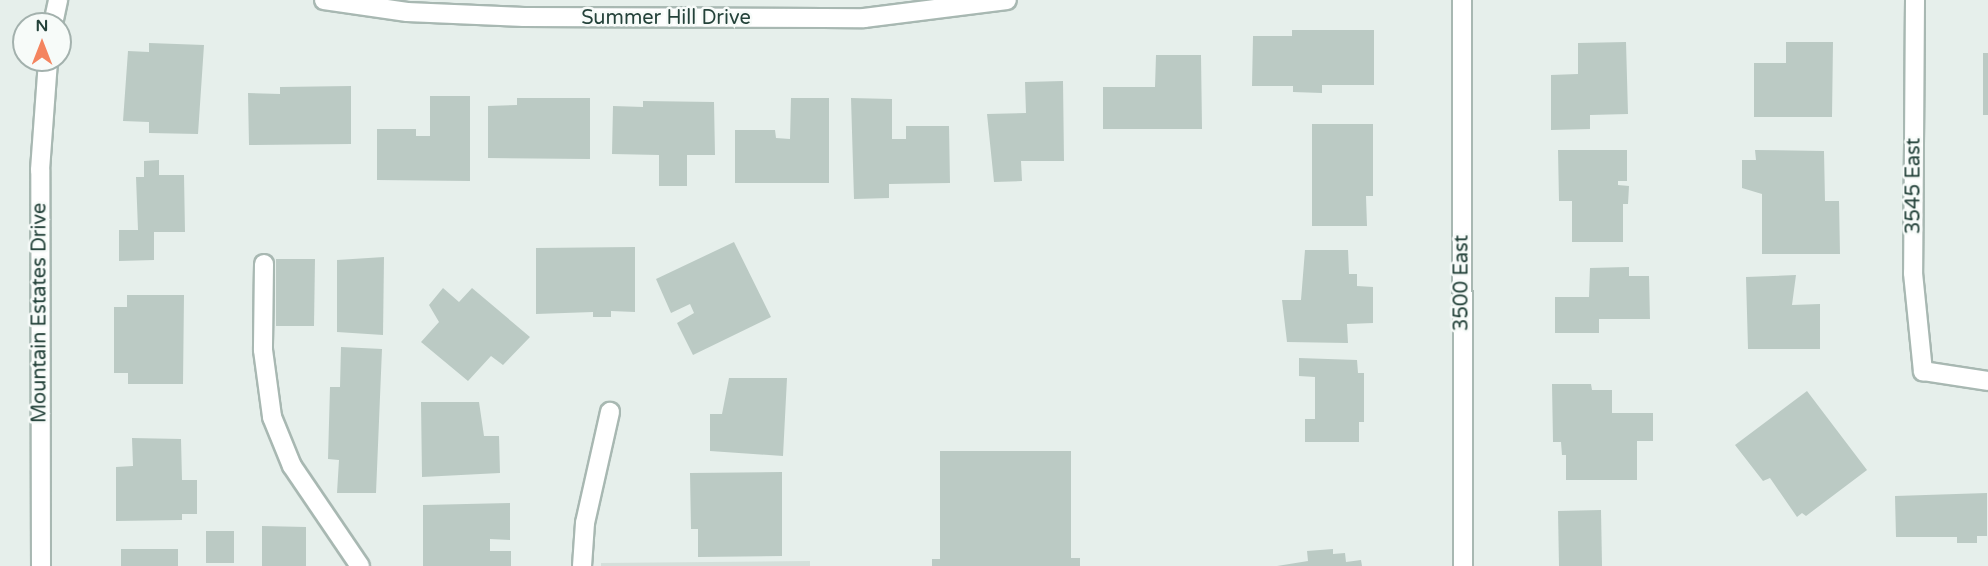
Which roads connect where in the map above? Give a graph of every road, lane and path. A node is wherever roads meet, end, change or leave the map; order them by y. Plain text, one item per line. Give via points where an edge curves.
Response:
1 (324, 0) edge
2 (1007, 0) edge
3 (1462, 0) edge
4 (1915, 0) edge
5 (524, 8) edge
6 (47, 72) edge
7 (264, 264) dead end
8 (1988, 381) edge
9 (610, 412) dead end
10 (41, 566) edge
11 (360, 566) edge
12 (582, 566) edge
13 (1463, 566) edge

1 - 5 street, Summer Hill Drive via 407,12
2 - 5 street, Summer Hill Drive via 864,18
3 - 13 street, 3500 East
4 - 8 street, 3545 East via 1913,273 1923,371
6 - 10 street, Mountain Estates Drive via 40,170
7 - 11 street via 263,350 272,417 292,466
9 - 12 street via 585,523

